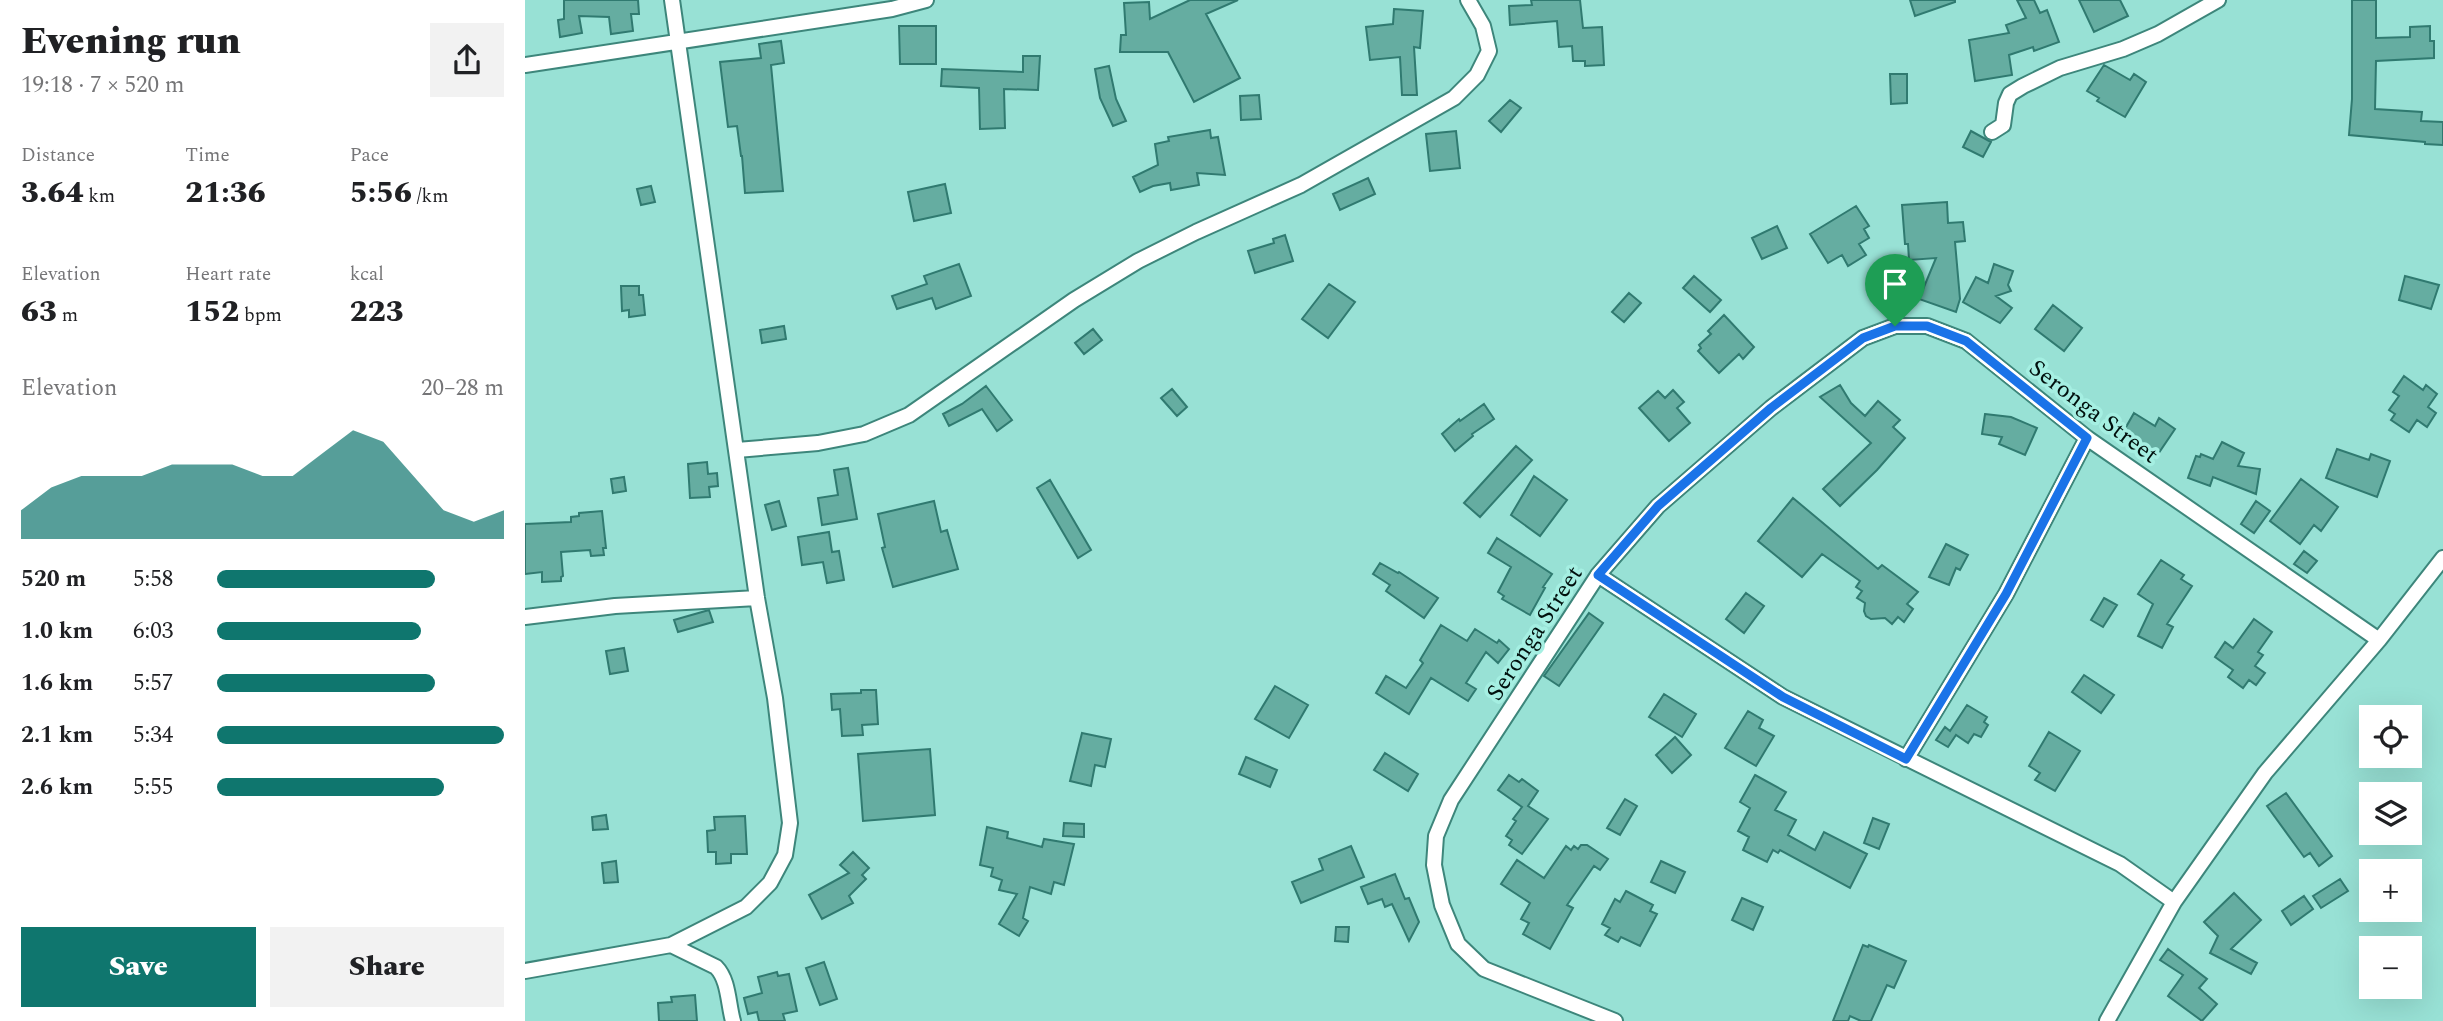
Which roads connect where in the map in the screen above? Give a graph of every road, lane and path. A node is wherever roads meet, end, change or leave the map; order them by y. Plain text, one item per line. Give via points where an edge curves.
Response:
1 (672, 0) edge
2 (926, 0) edge
3 (1468, 0) edge
4 (2218, 0) edge
5 (678, 42) junction
6 (525, 65) edge
7 (1992, 132) dead end
8 (2087, 438) junction
9 (737, 450) junction
10 (2443, 558) edge
11 (1598, 575) junction
12 (757, 598) junction
13 (525, 617) edge
14 (2379, 640) junction
15 (1906, 759) junction
16 (2174, 902) junction
17 (671, 945) junction
18 (525, 971) edge
19 (733, 1021) edge
20 (1615, 1021) edge
21 (2107, 1021) edge

1 - 5 street
2 - 5 street
3 - 9 street via 1483,26 1489,51 1477,75 1454,98 1301,185 1138,261 909,415 864,434
4 - 7 street via 2158,34 2023,86 2010,94 2003,125
5 - 6 street
5 - 9 street
8 - 11 street, Seronga Street via 1966,341 1927,326 1895,326 1863,338 1771,408 1658,506
8 - 14 street, Seronga Street
8 - 15 street via 2006,594
9 - 12 street
10 - 14 street
11 - 15 street via 1783,697
11 - 20 street, Seronga Street via 1451,800 1436,836 1434,865 1442,905 1458,944 1484,969
12 - 13 street via 615,606
12 - 17 street via 790,823 785,855 770,883 746,907
14 - 16 street via 2265,773
15 - 16 street via 2120,864
16 - 21 street
17 - 18 street
17 - 19 street via 722,973

